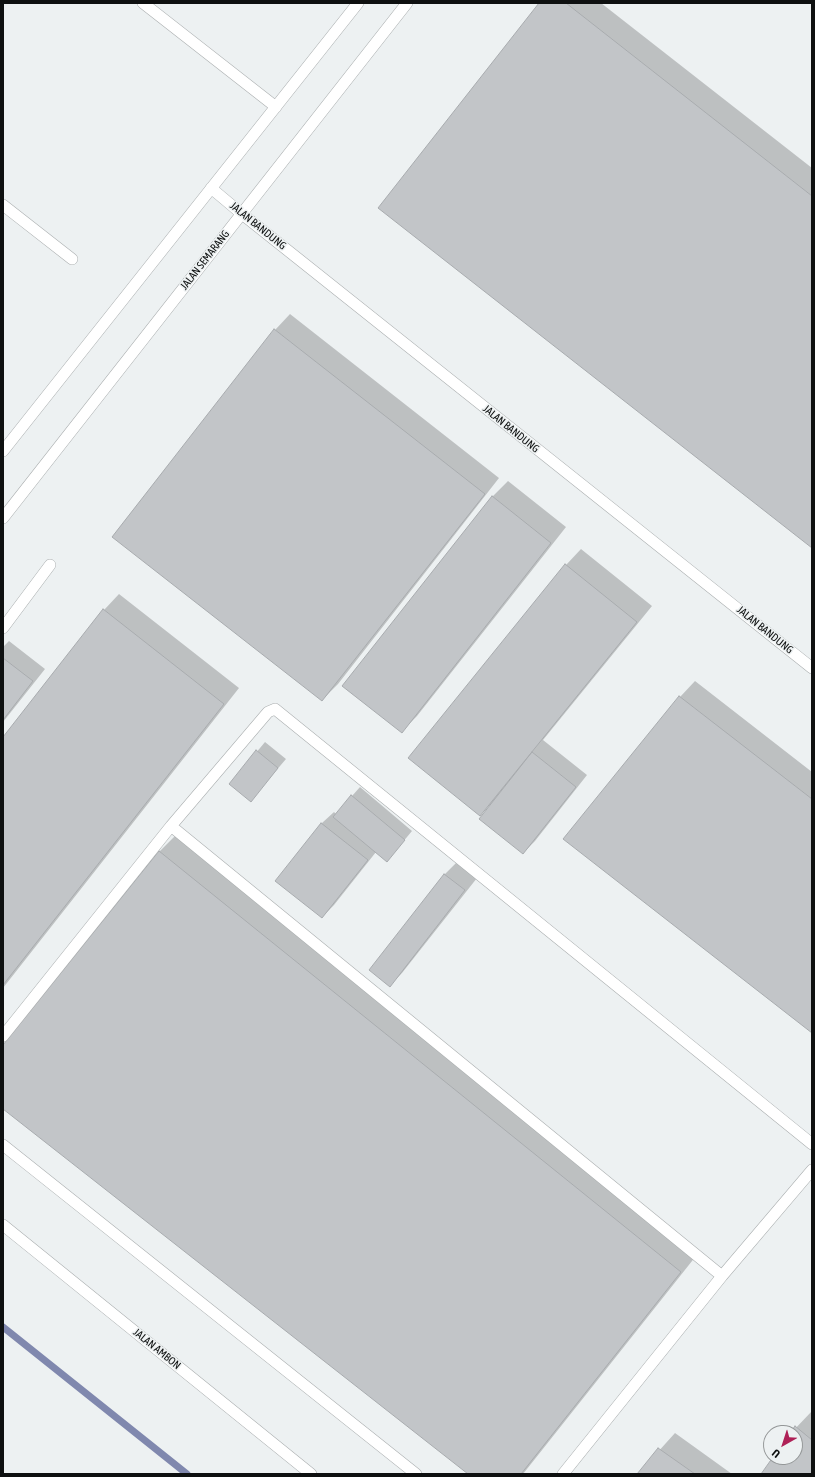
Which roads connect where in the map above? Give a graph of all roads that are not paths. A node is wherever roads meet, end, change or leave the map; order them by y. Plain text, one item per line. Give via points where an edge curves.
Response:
1 (143, 3) edge
2 (358, 3) edge
3 (407, 3) edge
4 (276, 107) junction
5 (211, 188) junction
6 (3, 205) edge
7 (242, 214) junction
8 (72, 259) dead end
9 (3, 451) edge
10 (3, 518) edge
11 (50, 565) dead end
12 (3, 628) edge
13 (812, 668) edge
14 (172, 826) junction
15 (3, 1036) edge
16 (812, 1144) edge
17 (3, 1145) edge
18 (812, 1170) edge
19 (3, 1225) edge
20 (722, 1276) junction
21 (310, 1474) edge
22 (416, 1474) edge
23 (563, 1474) edge

1 - 4 lane
2 - 4 lane
3 - 7 lane, JALAN SEMARANG
4 - 5 lane
5 - 7 lane, JALAN BANDUNG
5 - 9 lane
6 - 8 lane
7 - 10 lane, JALAN SEMARANG
7 - 13 lane, JALAN BANDUNG
11 - 12 lane
14 - 15 lane
14 - 16 lane via 268,712 275,709
14 - 20 lane
17 - 22 lane
18 - 20 lane
19 - 21 lane, JALAN AMBON
20 - 23 lane

